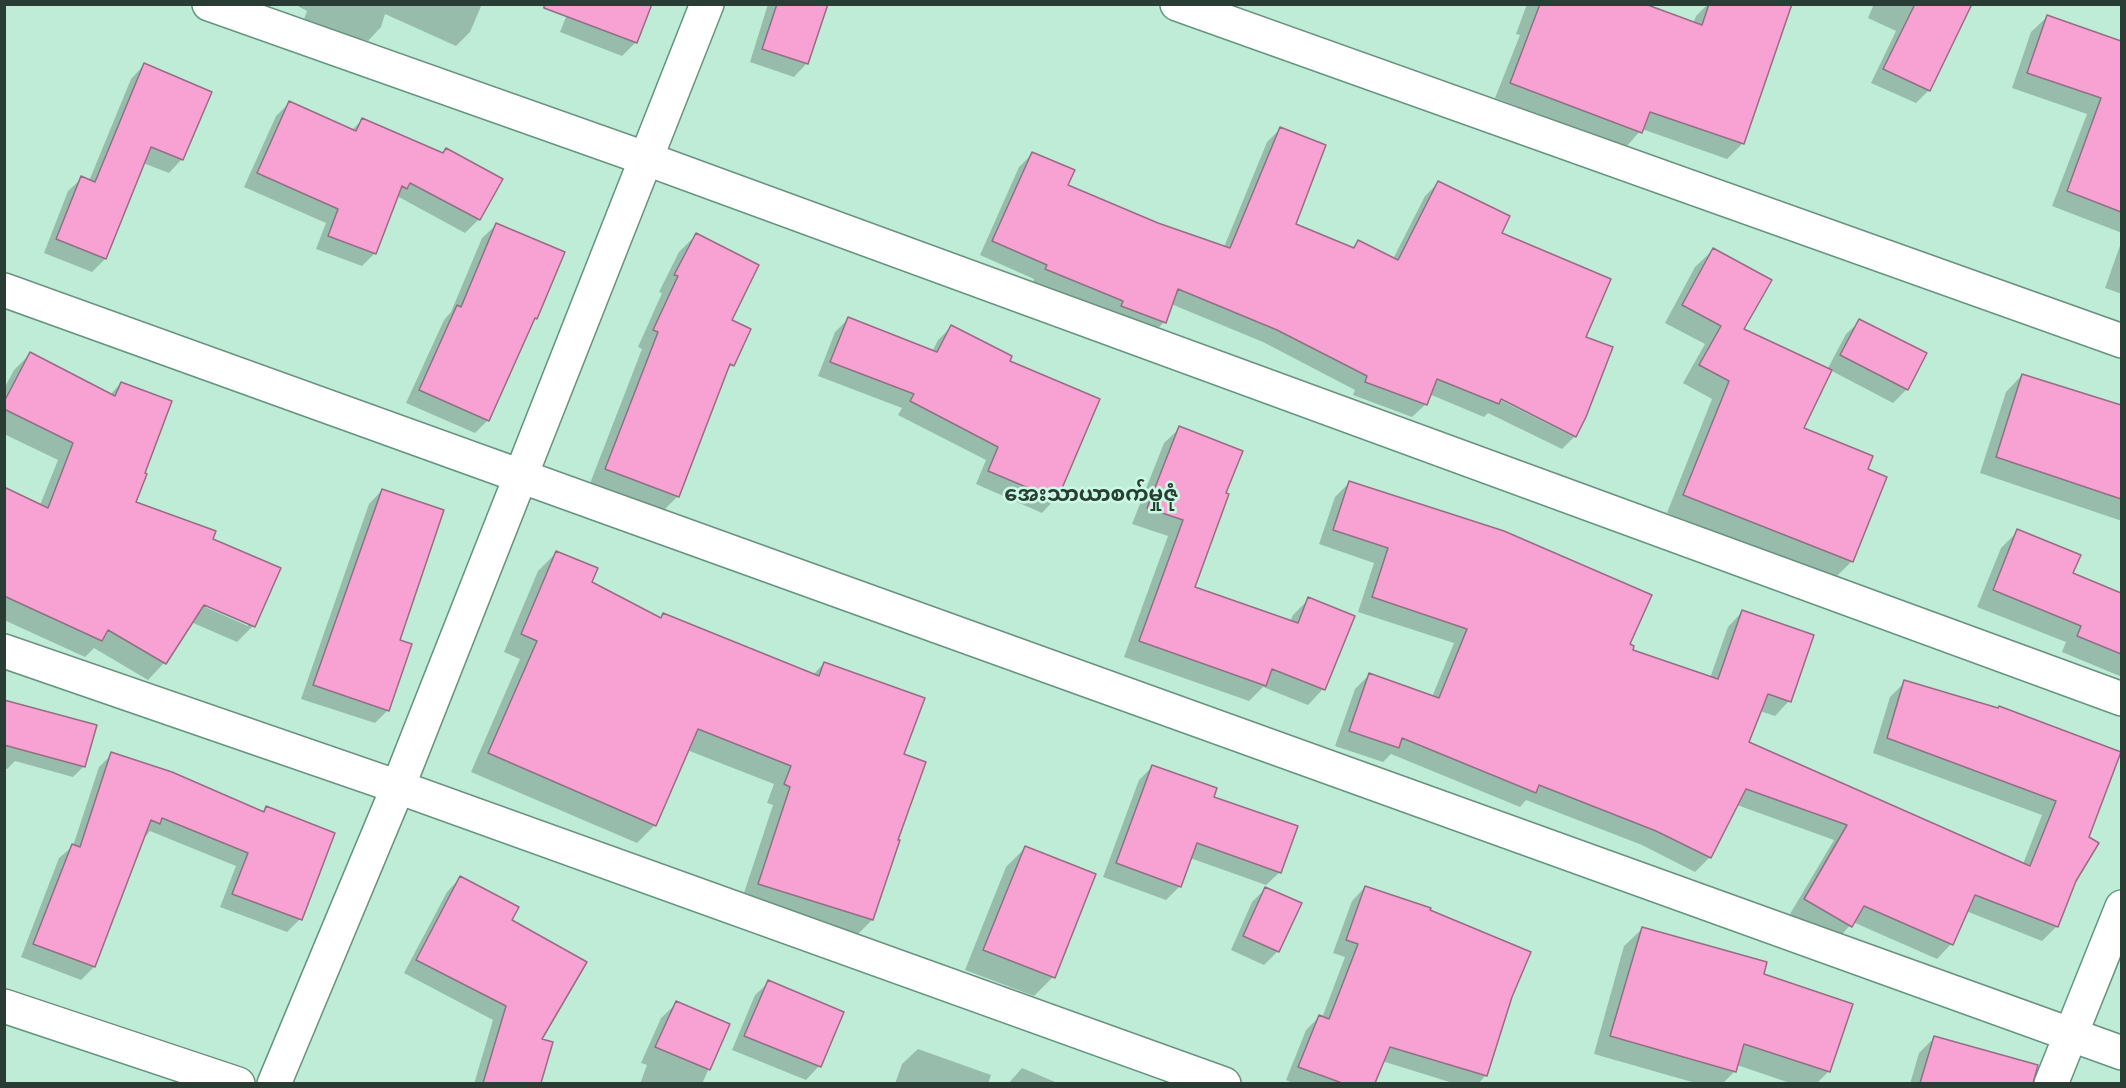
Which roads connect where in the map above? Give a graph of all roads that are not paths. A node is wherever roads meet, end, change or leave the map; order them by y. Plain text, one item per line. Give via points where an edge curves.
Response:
1 (209, 4) edge
2 (707, 4) edge
3 (1177, 4) edge
4 (646, 159) junction
5 (4, 290) edge
6 (2121, 342) edge
7 (520, 477) junction
8 (4, 651) edge
9 (2121, 699) edge
10 (398, 787) junction
11 (2121, 907) edge
12 (4, 1006) edge
13 (2070, 1035) junction
14 (2121, 1053) edge
15 (238, 1083) edge
16 (274, 1083) edge
17 (1224, 1083) edge
18 (2051, 1083) edge

1 - 4 street
2 - 4 street
3 - 6 street
4 - 7 street
4 - 9 street
5 - 7 street
7 - 10 street
7 - 13 street
8 - 10 street
10 - 16 street
10 - 17 street
11 - 13 street
12 - 15 street
13 - 14 street
13 - 18 street

